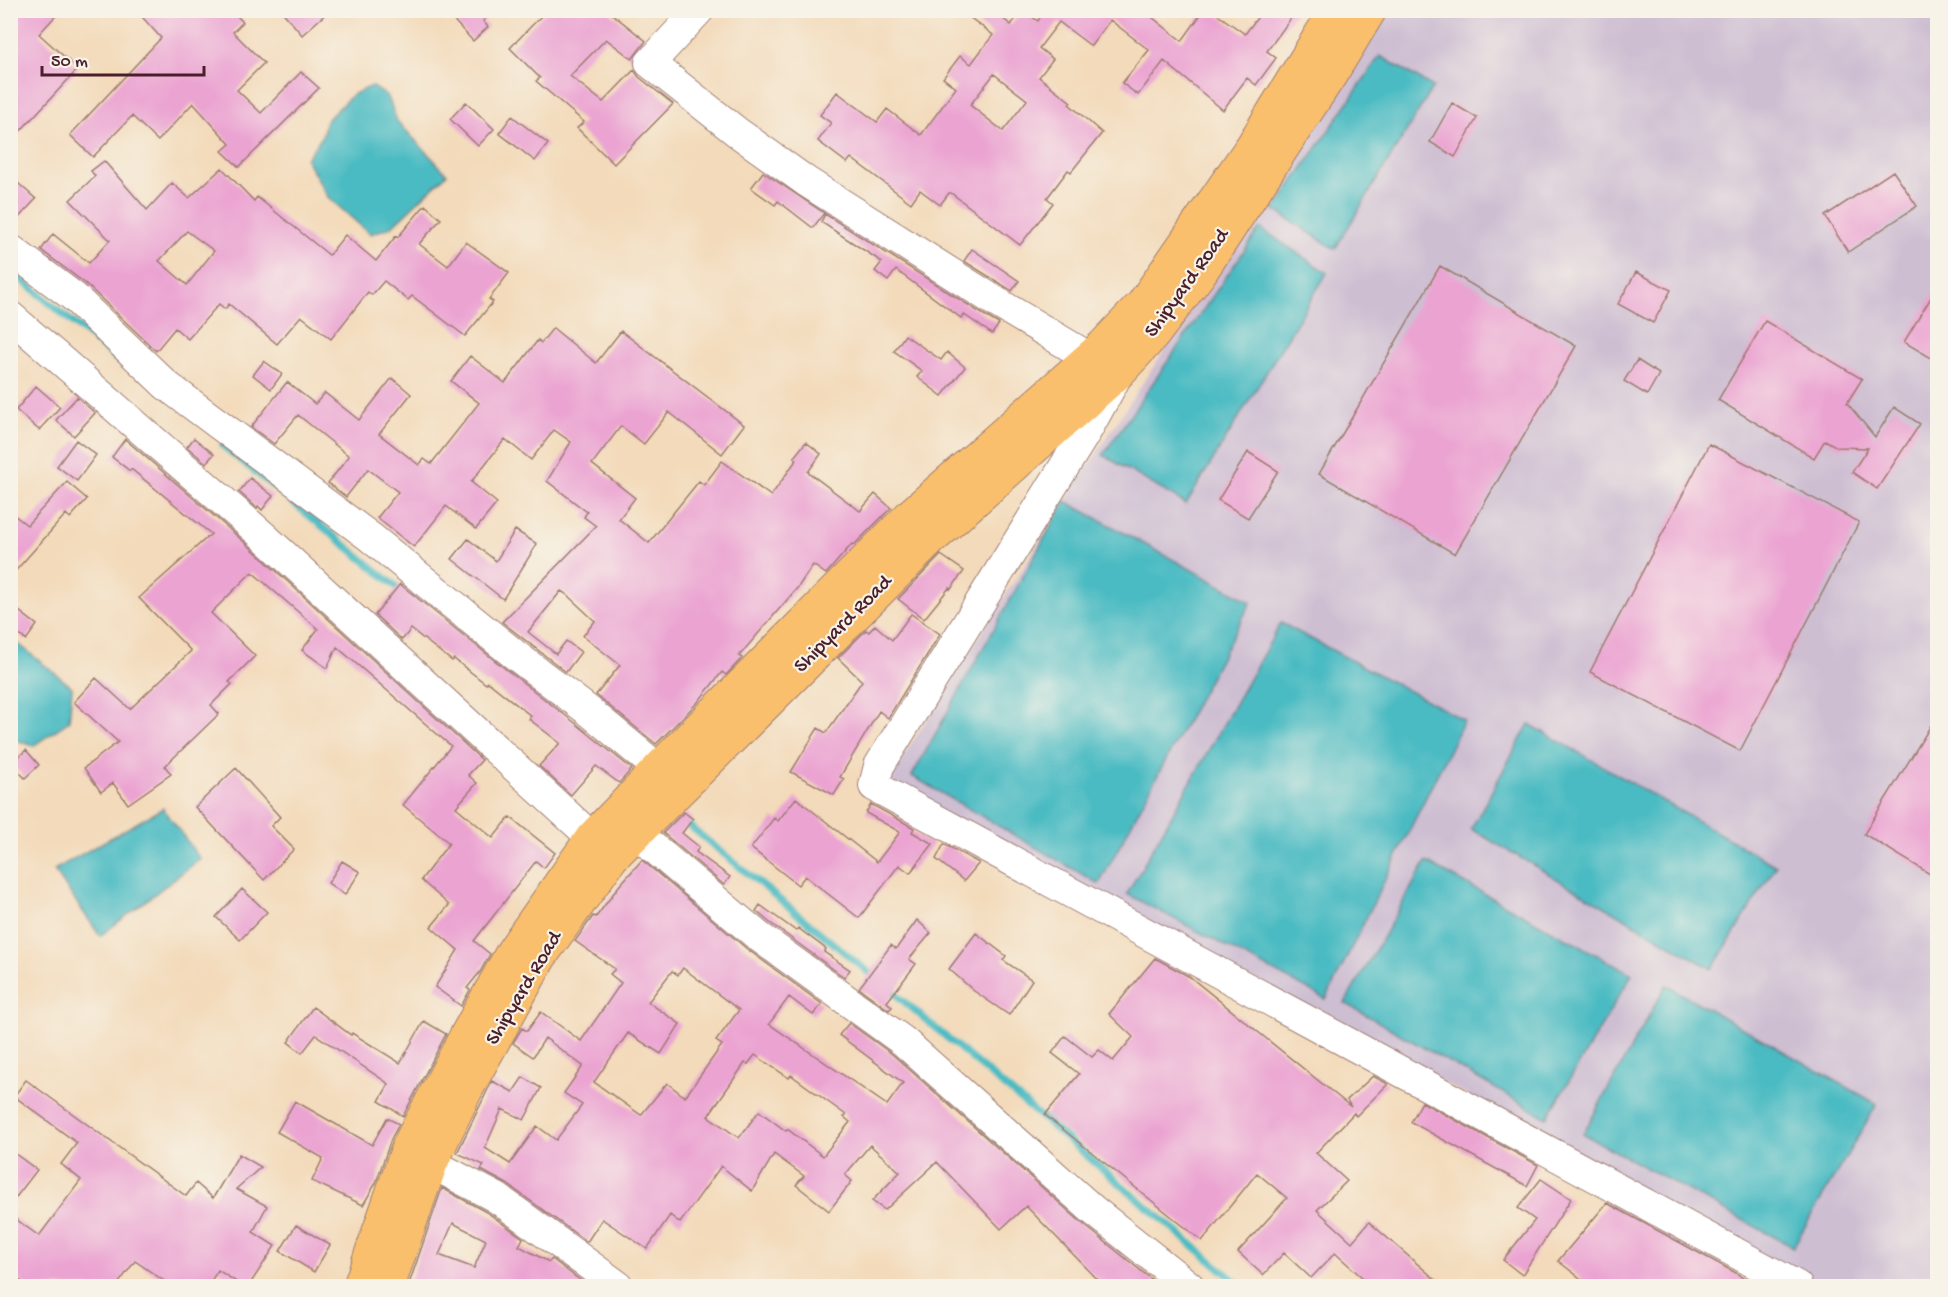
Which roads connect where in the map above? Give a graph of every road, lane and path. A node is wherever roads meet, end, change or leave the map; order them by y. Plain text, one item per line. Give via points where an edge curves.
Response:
1 (699, 10) edge
2 (1336, 10) edge
3 (1370, 10) edge
4 (10, 249) edge
5 (13, 322) edge
6 (1090, 358) junction
7 (1119, 372) junction
8 (670, 778) junction
9 (636, 833) junction
10 (602, 848) junction
11 (431, 1163) junction
12 (360, 1287) edge
13 (388, 1287) edge
14 (618, 1287) edge
15 (1189, 1287) edge
16 (1797, 1287) edge

1 - 6 street via 650,63 807,182
2 - 6 main road, Shipyard Road via 1253,145 1143,304
3 - 7 main road, Shipyard Road via 1200,273
4 - 8 street via 74,297 165,385 370,537
5 - 10 street via 261,534
6 - 7 street
6 - 8 main road, Shipyard Road via 911,515
7 - 8 main road, Shipyard Road
7 - 16 street via 879,766 874,786
8 - 9 main road, Shipyard Road
8 - 10 main road, Shipyard Road
9 - 10 main road, Shipyard Road
9 - 15 street via 758,936 903,1041 1094,1210
10 - 11 main road, Shipyard Road via 466,1090
10 - 12 main road, Shipyard Road via 513,951 467,1034 409,1145
11 - 13 main road, Shipyard Road
11 - 14 street via 497,1198

